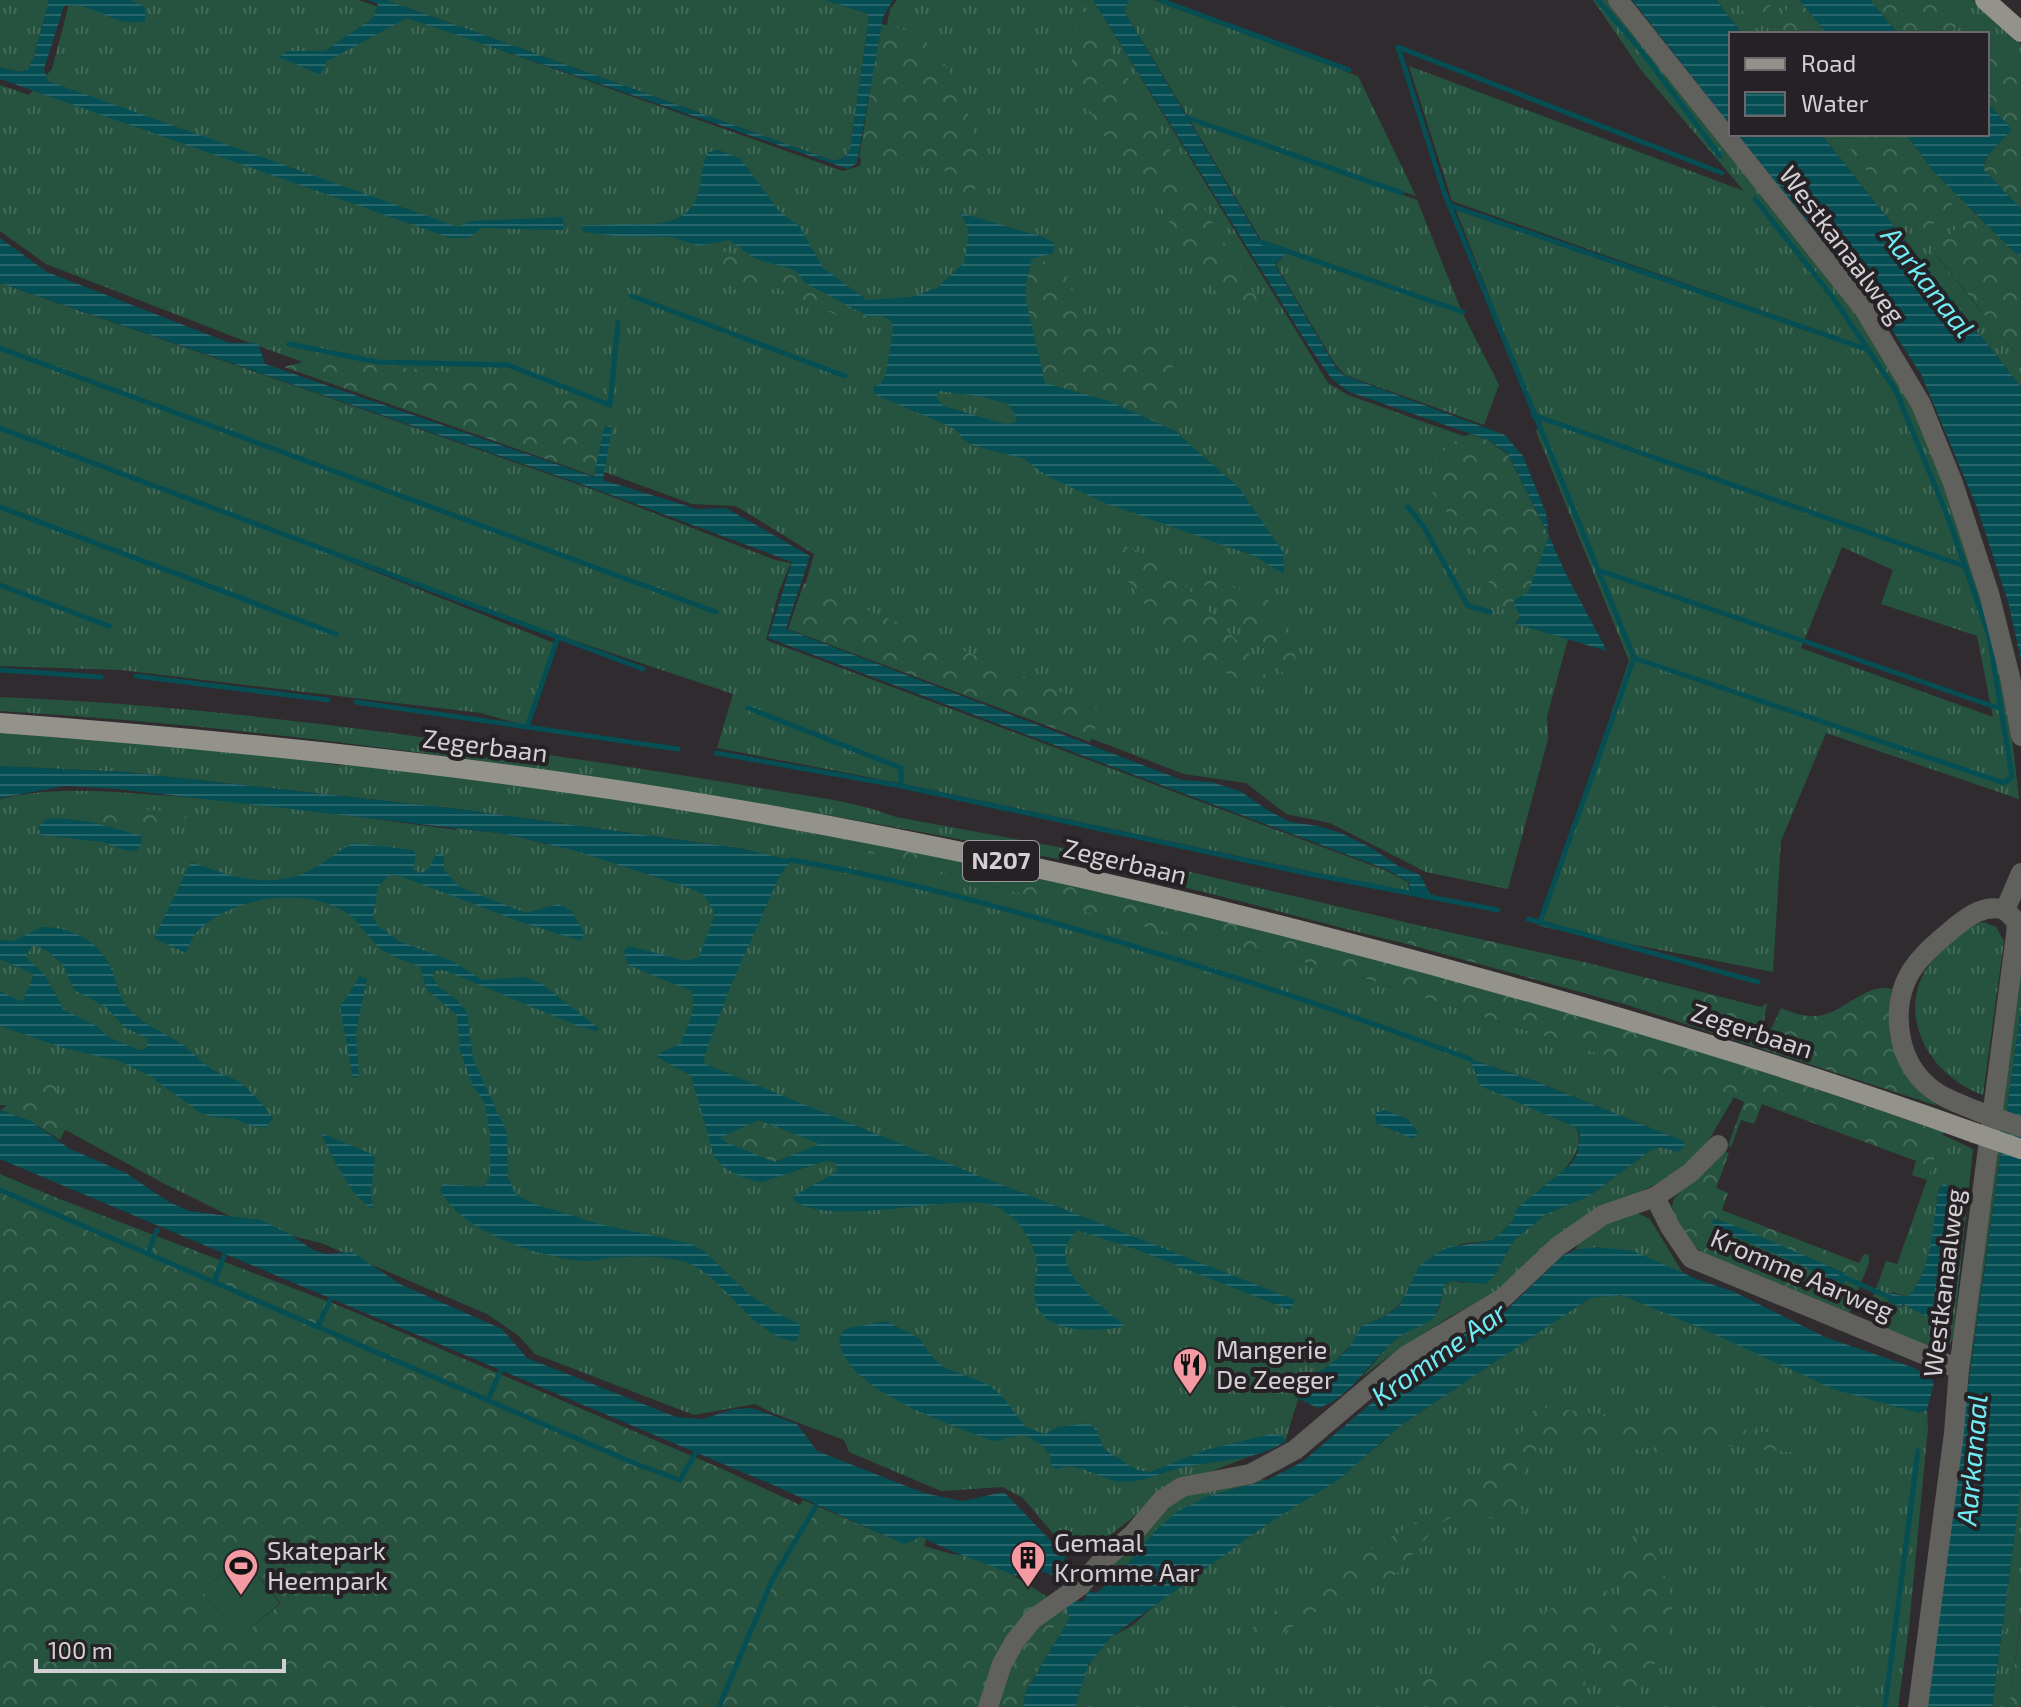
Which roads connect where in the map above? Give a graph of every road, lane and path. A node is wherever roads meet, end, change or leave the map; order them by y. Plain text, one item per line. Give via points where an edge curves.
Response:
1 (1618, 0) edge
2 (1985, 0) edge
3 (2021, 32) edge
4 (0, 723) edge
5 (2021, 736) edge
6 (2021, 873) edge
7 (2005, 910) junction
8 (2021, 1127) edge
9 (1718, 1145) dead end
10 (2021, 1149) edge
11 (1655, 1197) junction
12 (1959, 1369) junction
13 (988, 1707) edge
14 (1918, 1707) edge

1 - 5 street, Westkanaalweg via 1864,309 1921,404 1989,593
2 - 3 main road
4 - 10 main road, Zegerbaan / N207, bridge via 327,753 584,785 840,828 1135,889 1628,1019
6 - 7 street
7 - 8 street, bridge via 1979,910 1922,957 1906,981 1900,1038 1908,1060 1941,1097
7 - 12 street, Westkanaalweg via 2017,922 2016,935
9 - 11 street
11 - 12 street, Kromme Aarweg via 1691,1258
11 - 13 street via 1603,1215 1557,1247 1503,1298 1407,1355 1295,1450 1250,1474 1182,1487 1162,1500 1080,1586 1033,1619 1002,1664
12 - 14 street, Westkanaalweg

